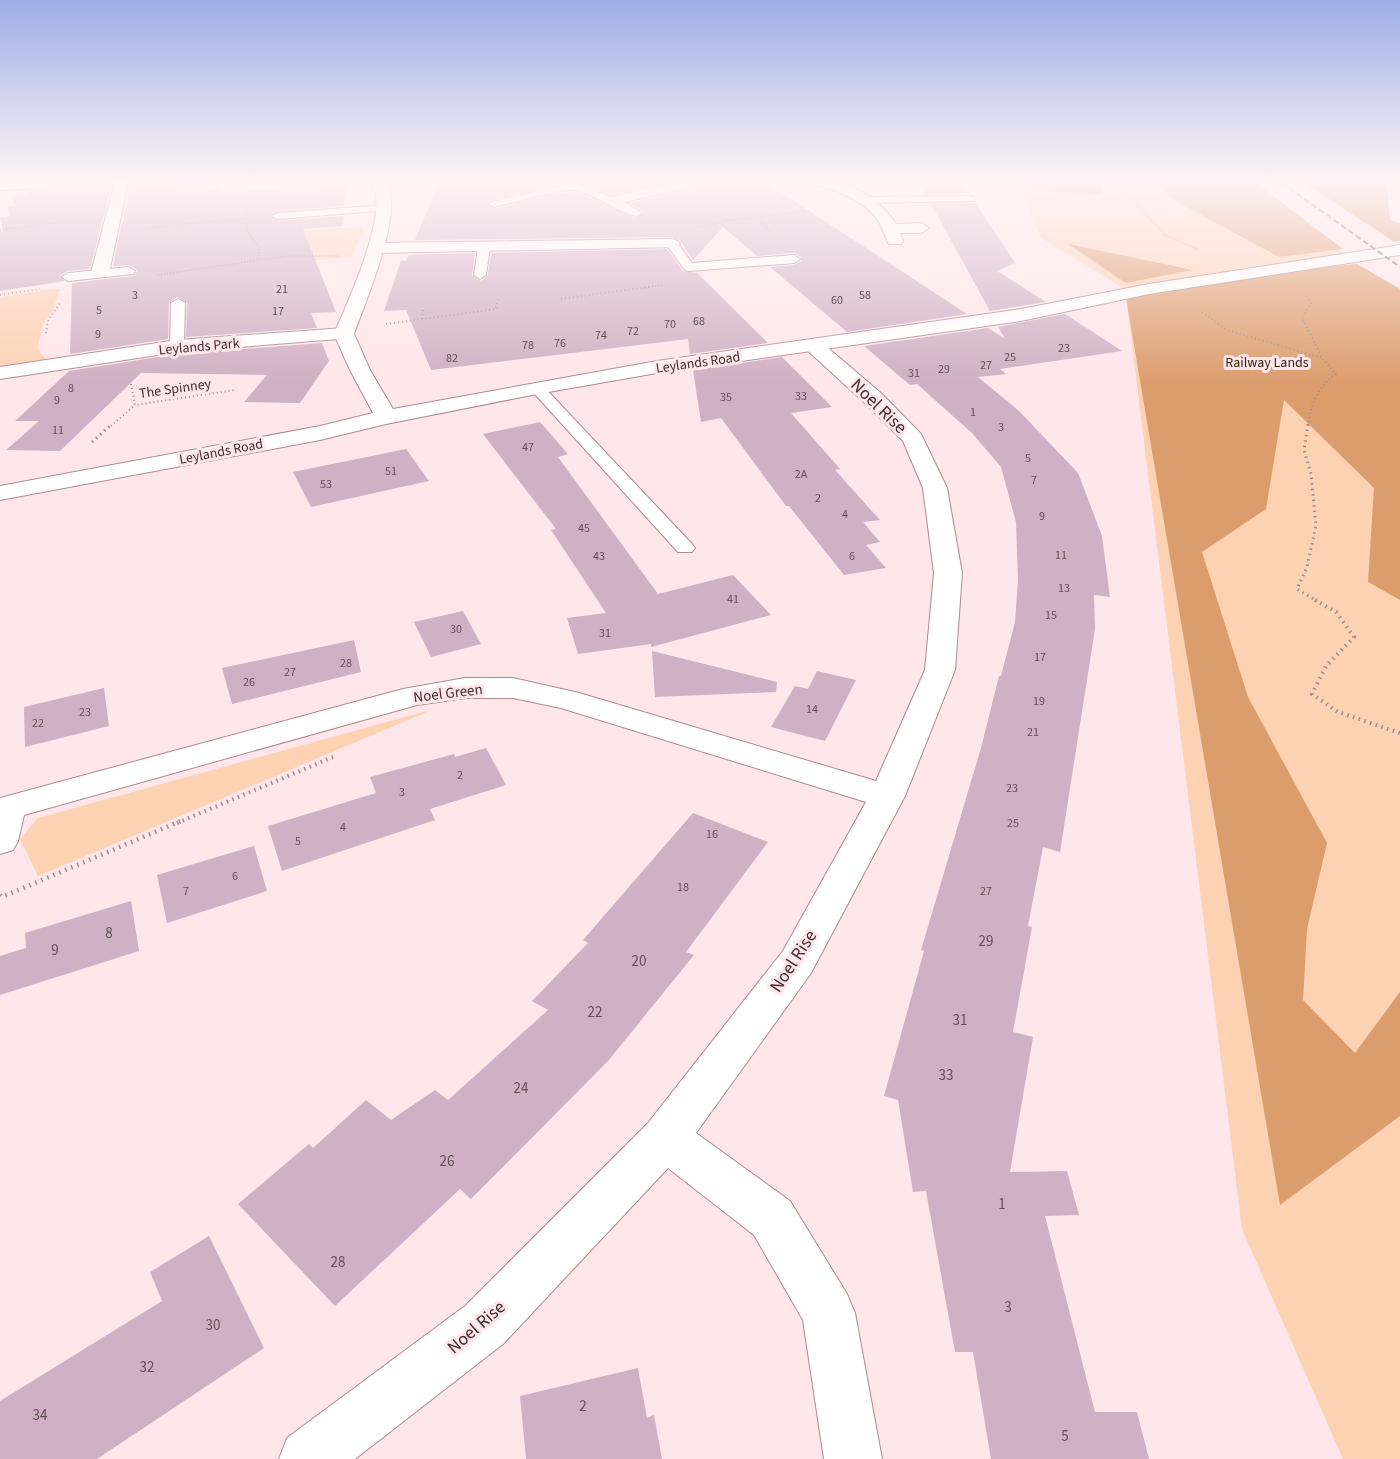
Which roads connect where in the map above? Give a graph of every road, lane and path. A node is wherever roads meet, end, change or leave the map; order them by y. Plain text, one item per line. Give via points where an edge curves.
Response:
1 (106, 246) edge
2 (376, 246) edge
3 (498, 246) edge
4 (674, 246) edge
5 (1190, 246) edge
6 (484, 247) junction
7 (1400, 250) edge
8 (375, 251) junction
9 (794, 259) dead end
10 (129, 271) dead end
11 (1249, 272) junction
12 (100, 273) junction
13 (155, 275) dead end
14 (480, 275) dead end
15 (68, 277) dead end
16 (1149, 288) junction
17 (43, 289) dead end
18 (499, 294) dead end
19 (0, 295) edge
20 (63, 298) dead end
21 (178, 303) dead end
22 (423, 310) dead end
23 (422, 319) junction
24 (345, 332) junction
25 (177, 346) junction
26 (814, 346) junction
27 (126, 353) junction
28 (1323, 359) junction
29 (54, 364) junction
30 (0, 373) edge
31 (537, 388) junction
32 (235, 390) dead end
33 (386, 417) junction
34 (0, 493) edge
35 (685, 548) dead end
36 (1400, 733) edge
37 (344, 753) dead end
38 (887, 796) junction
39 (3, 820) edge
40 (0, 895) edge
41 (665, 1138) junction
42 (308, 1459) edge
43 (853, 1459) edge

1 - 12 street
2 - 8 street
3 - 6 street
4 - 9 lane via 689,267
5 - 11 path
6 - 8 street
6 - 14 lane
7 - 11 street, Leylands Road
8 - 13 path via 288,256
8 - 24 street
10 - 12 lane
11 - 16 street, Leylands Road
11 - 28 path via 1281,278 1303,292 1311,303 1302,318
12 - 15 lane
16 - 26 street, Leylands Road via 1021,315
16 - 28 path via 1191,304 1227,330
17 - 19 path
18 - 23 path via 496,309
20 - 29 path via 48,321 44,347
21 - 25 lane
22 - 23 path
23 - 24 path
24 - 25 street, Leylands Park
24 - 33 street
25 - 27 street, Leylands Park
26 - 31 street, Leylands Road
26 - 38 street, Noel Rise via 913,439 935,488 948,573 940,670
27 - 29 street, Leylands Park
27 - 32 path, The Spinney via 135,405
28 - 36 path via 1336,374 1323,383 1310,410 1304,450 1311,474 1316,526 1307,567 1297,589 1336,612 1354,637 1326,666 1312,694 1338,712
29 - 30 street, Leylands Park
31 - 33 street, Leylands Road
31 - 35 lane
33 - 34 street, Leylands Road
37 - 40 path
38 - 39 street, Noel Green via 568,700 513,688 465,688 414,696
38 - 41 street, Noel Rise via 797,962
41 - 42 street, Noel Rise via 484,1325
41 - 43 street via 772,1218 828,1313

